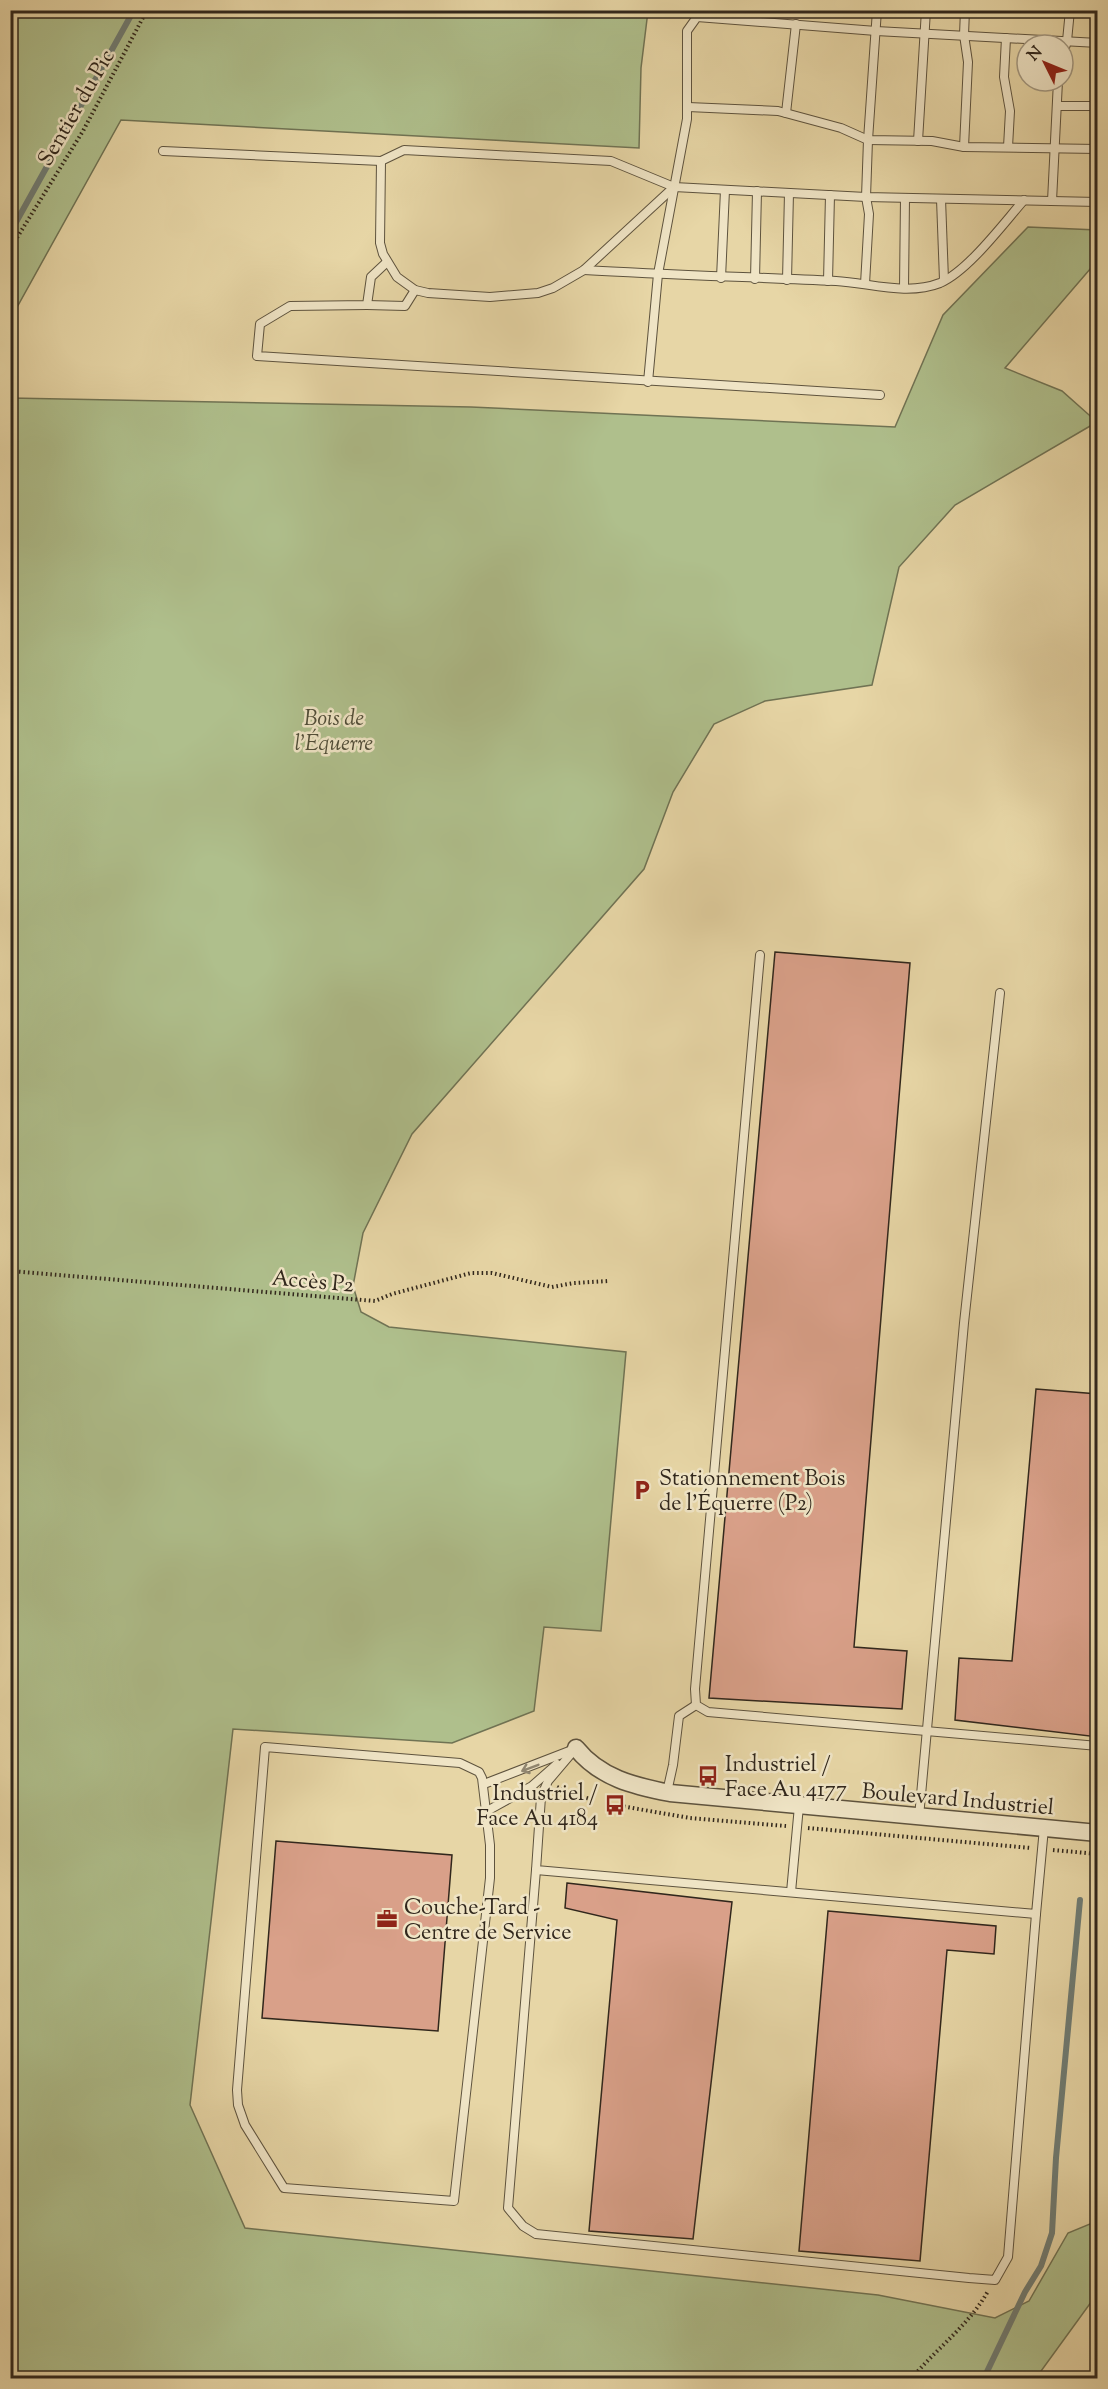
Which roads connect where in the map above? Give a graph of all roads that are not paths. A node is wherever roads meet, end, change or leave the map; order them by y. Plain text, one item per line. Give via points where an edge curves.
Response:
1 (877, 10) edge
2 (926, 10) edge
3 (964, 10) edge
4 (1070, 10) edge
5 (710, 14) edge
6 (795, 24) junction
7 (876, 30) junction
8 (925, 33) junction
9 (1068, 33) edge
10 (964, 35) junction
11 (1006, 38) junction
12 (1015, 38) edge
13 (1075, 42) edge
14 (1098, 43) edge
15 (1058, 93) edge
16 (688, 106) junction
17 (1057, 106) junction
18 (1091, 106) dead end
19 (786, 113) junction
20 (868, 140) junction
21 (918, 141) junction
22 (964, 147) junction
23 (1008, 147) junction
24 (1055, 148) junction
25 (1098, 149) edge
26 (164, 152) dead end
27 (381, 161) junction
28 (674, 187) junction
29 (725, 190) junction
30 (758, 191) junction
31 (789, 193) junction
32 (830, 195) junction
33 (867, 197) junction
34 (905, 198) junction
35 (941, 198) junction
36 (1024, 200) junction
37 (1052, 201) junction
38 (1098, 202) edge
39 (387, 262) junction
40 (584, 270) junction
41 (658, 274) junction
42 (721, 278) junction
43 (755, 279) junction
44 (787, 280) junction
45 (944, 280) junction
46 (828, 281) junction
47 (865, 284) junction
48 (904, 288) junction
49 (415, 290) junction
50 (367, 305) junction
51 (648, 382) junction
52 (880, 395) dead end
53 (760, 955) dead end
54 (1000, 993) dead end
55 (696, 1705) junction
56 (927, 1731) junction
57 (1098, 1746) edge
58 (576, 1748) junction
59 (484, 1784) junction
60 (667, 1792) junction
61 (799, 1806) junction
62 (487, 1811) junction
63 (919, 1817) junction
64 (1044, 1828) junction
65 (1098, 1833) edge
66 (536, 1870) junction
67 (790, 1892) junction
68 (1036, 1914) junction
69 (1098, 2186) edge
70 (1098, 2194) edge

1 - 7 lane
2 - 8 lane
3 - 10 lane
4 - 9 lane
5 - 6 lane
5 - 16 lane via 698,17 687,31
6 - 7 lane
6 - 19 lane
7 - 8 lane
7 - 20 lane
8 - 10 lane
8 - 21 lane
10 - 11 lane
10 - 22 lane via 968,62
11 - 12 lane
11 - 23 lane
13 - 14 lane
15 - 17 lane
16 - 19 lane
16 - 28 lane
17 - 18 lane
17 - 24 lane
19 - 20 lane
20 - 21 lane
20 - 33 lane
21 - 22 lane
22 - 23 lane
23 - 24 lane
24 - 25 lane
24 - 37 lane
26 - 27 lane
27 - 28 lane via 404,150 611,161
27 - 39 lane via 378,231
28 - 29 lane
28 - 40 lane
28 - 41 lane
29 - 30 lane
29 - 42 lane
30 - 31 lane
30 - 43 lane
31 - 32 lane
31 - 44 lane
32 - 33 lane
32 - 46 lane
33 - 34 lane
33 - 47 lane
34 - 35 lane
34 - 48 lane
35 - 36 lane
35 - 45 lane
36 - 37 lane
36 - 45 lane via 958,272
37 - 38 lane
39 - 49 lane via 397,277
39 - 50 lane via 371,277
40 - 41 lane
40 - 49 lane via 554,288 521,296
41 - 42 lane
41 - 51 lane
42 - 43 lane
43 - 44 lane
44 - 46 lane
45 - 48 lane
46 - 47 lane
47 - 48 lane
49 - 50 lane via 405,306
50 - 51 lane via 290,306 260,324 257,357
51 - 52 lane
53 - 55 lane
54 - 56 lane via 964,1323
55 - 56 lane via 708,1712
55 - 60 lane via 679,1716
56 - 57 lane
56 - 63 lane
58 -> 59 lane
58 - 60 street, Boulevard Industriel via 610,1776
58 - 62 lane via 532,1786
58 - 66 lane via 548,1781 541,1797
59 - 62 lane
59 - 62 lane via 479,1772 460,1763 265,1747 237,2090 245,2125 284,2188 454,2201 490,1878
60 - 61 street, Boulevard Industriel
61 - 63 street, Boulevard Industriel
61 - 67 lane
63 - 64 street, Boulevard Industriel
64 - 65 street, Boulevard Industriel
64 - 68 lane
66 - 67 lane
66 - 68 lane via 508,2208 523,2226 536,2234 994,2280 1008,2257
67 - 68 lane
69 - 70 lane

